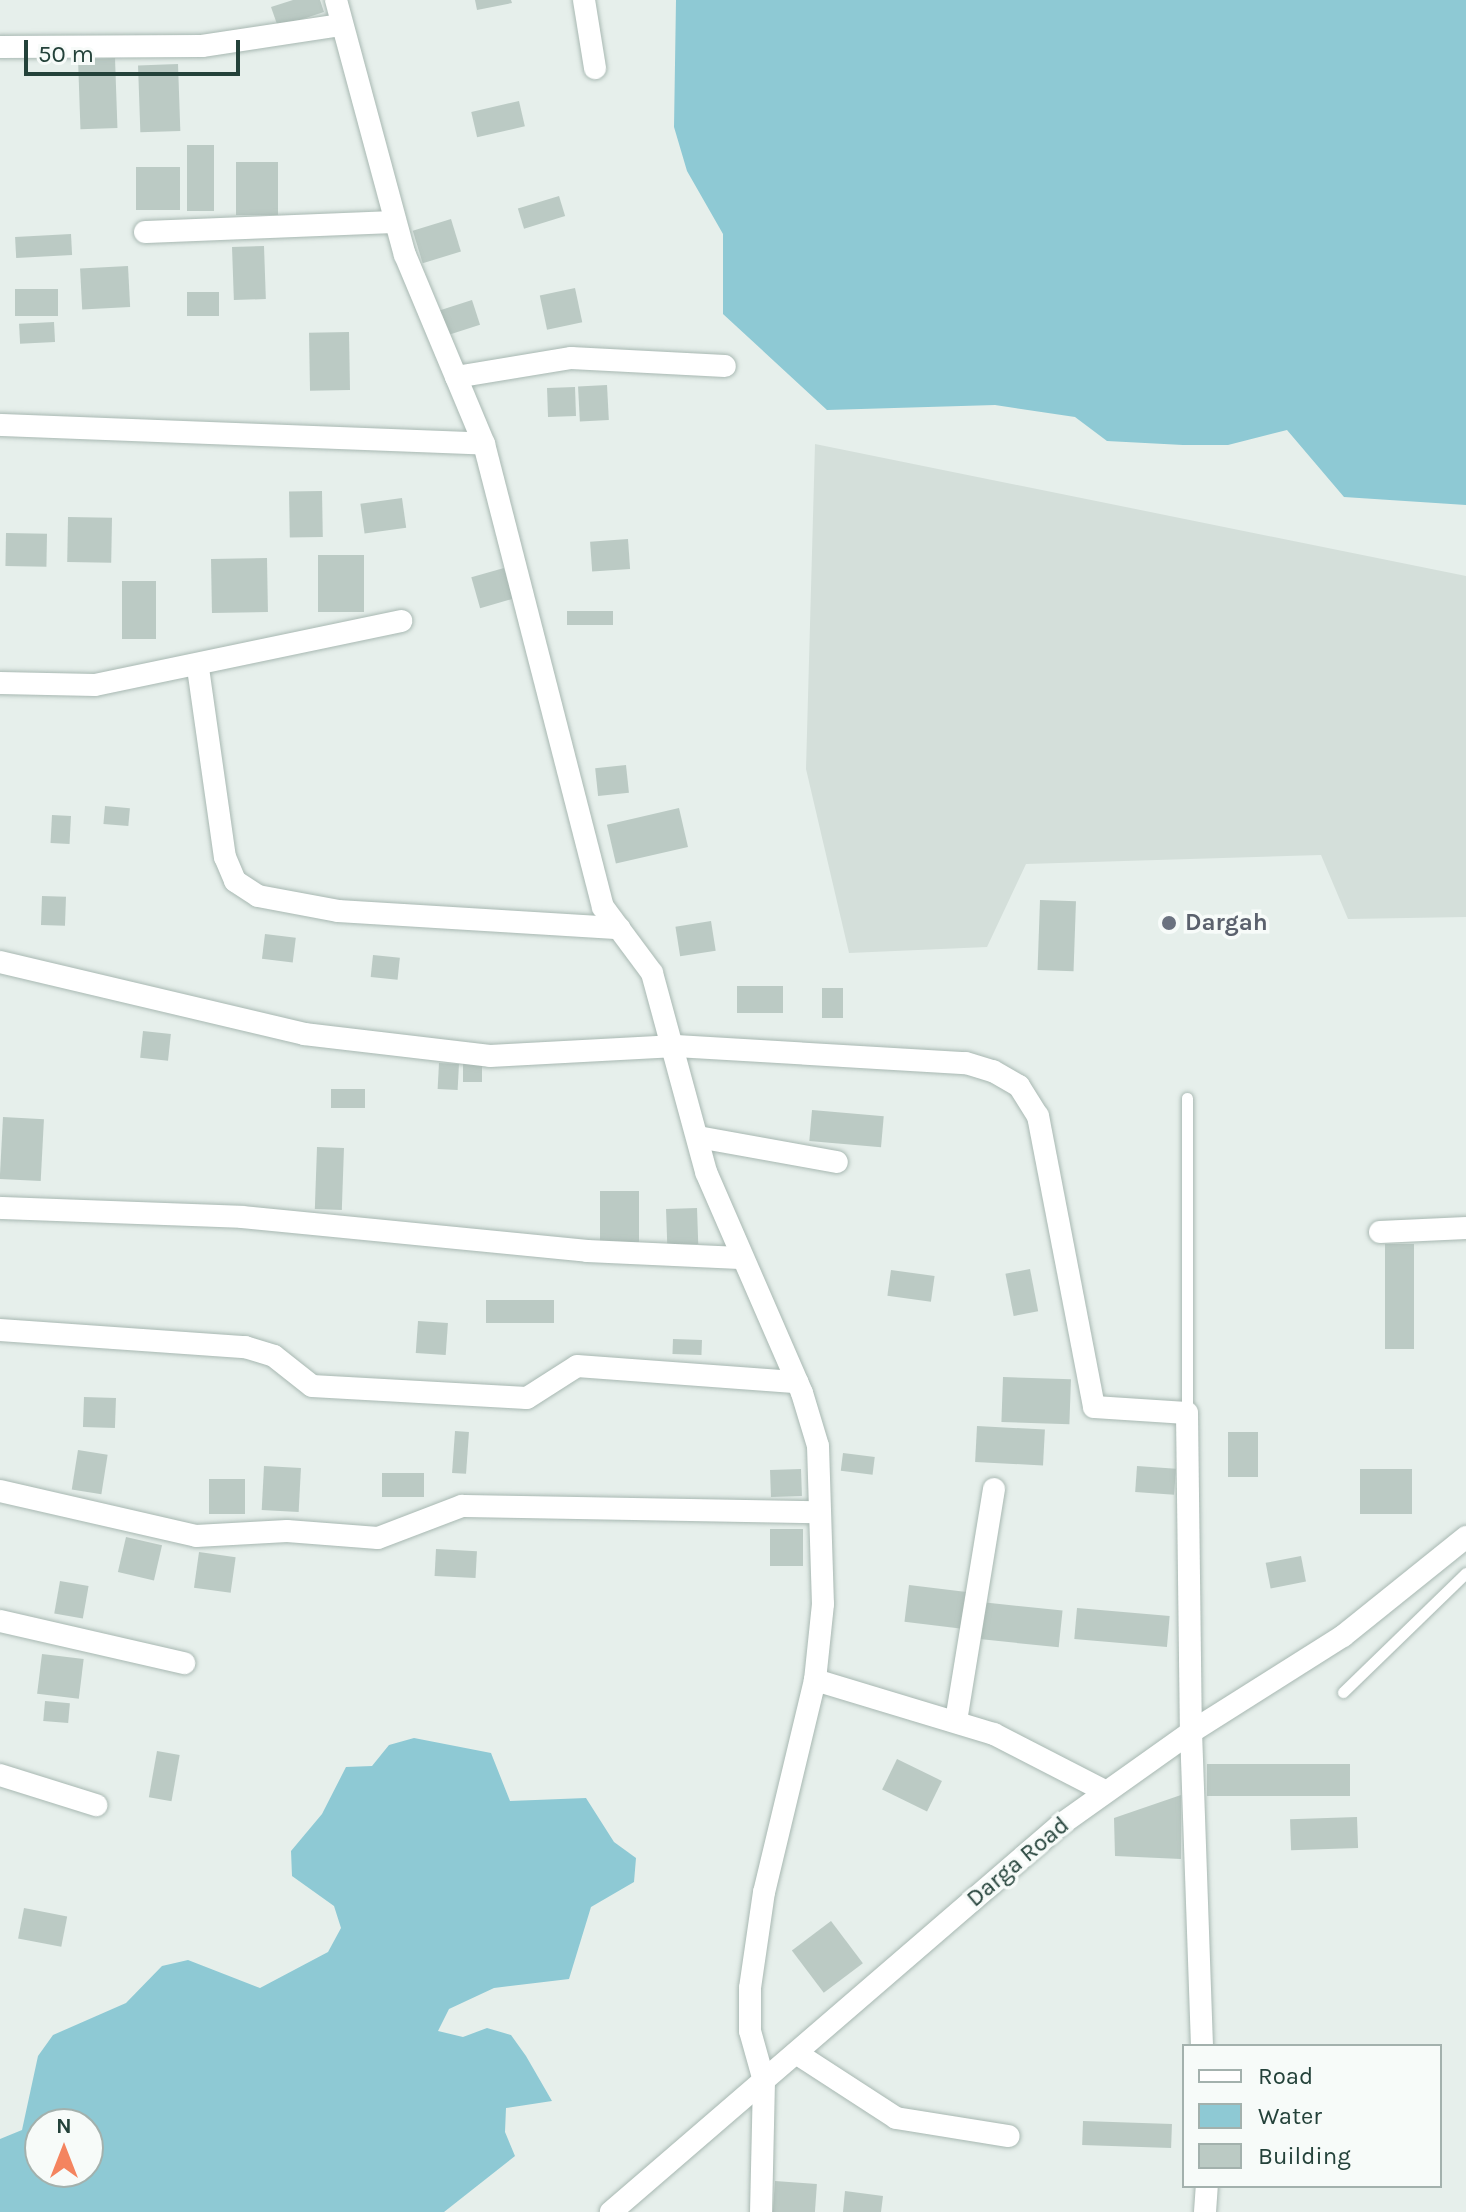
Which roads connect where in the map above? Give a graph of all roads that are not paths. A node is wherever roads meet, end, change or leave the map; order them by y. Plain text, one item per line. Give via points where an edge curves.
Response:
1 (336, 0) edge
2 (584, 0) edge
3 (341, 25) junction
4 (0, 47) edge
5 (595, 68) dead end
6 (395, 222) junction
7 (145, 232) dead end
8 (725, 366) dead end
9 (456, 377) junction
10 (0, 425) edge
11 (484, 444) junction
12 (401, 621) dead end
13 (198, 668) junction
14 (0, 683) edge
15 (619, 928) junction
16 (0, 962) edge
17 (676, 1046) junction
18 (1187, 1098) dead end
19 (698, 1137) junction
20 (837, 1162) dead end
21 (0, 1208) edge
22 (1466, 1228) edge
23 (1380, 1232) dead end
24 (740, 1258) junction
25 (0, 1330) edge
26 (797, 1382) junction
27 (1187, 1413) junction
28 (994, 1489) dead end
29 (0, 1491) edge
30 (819, 1512) junction
31 (1466, 1537) edge
32 (1466, 1573) edge
33 (0, 1621) edge
34 (184, 1663) dead end
35 (815, 1680) junction
36 (1343, 1692) dead end
37 (956, 1721) junction
38 (1191, 1732) junction
39 (0, 1775) edge
40 (1105, 1791) junction
41 (96, 1805) dead end
42 (1202, 2044) edge
43 (796, 2053) junction
44 (764, 2081) junction
45 (1009, 2136) dead end
46 (1207, 2188) edge
47 (611, 2212) edge
48 (761, 2212) edge
49 (1205, 2212) edge

1 - 3 street
2 - 5 street
3 - 4 street via 202,46
3 - 6 street
6 - 7 street
6 - 9 street
8 - 9 street via 571,358
9 - 11 street
10 - 11 street
11 - 15 street via 603,907
12 - 13 street
13 - 14 street via 95,685
13 - 15 street via 225,857 235,881 258,896 338,911
15 - 17 street via 652,973
16 - 17 street via 320,1036 490,1056
17 - 19 street
17 - 27 street via 966,1063 1019,1086 1038,1116 1090,1399 1105,1412
18 - 27 lane
19 - 20 street
19 - 24 street
21 - 24 street via 242,1217 587,1251
22 - 23 street
24 - 26 street
25 - 26 street via 245,1347 274,1356 312,1386 527,1398 577,1366
26 - 30 street via 818,1446
27 - 38 street
28 - 37 street
29 - 30 street via 196,1536 287,1531 378,1538 462,1506
30 - 35 street via 823,1604
31 - 38 street, Darga Road via 1343,1636
32 - 36 lane
33 - 34 street
35 - 37 street
35 - 44 street via 764,1892 750,1988 750,2031
37 - 40 street
38 - 40 street, Darga Road
38 - 42 street
39 - 41 street
40 - 43 street, Darga Road
43 - 44 street, Darga Road
43 - 45 street via 896,2118
44 - 47 street, Darga Road
44 - 48 street
46 - 49 street

